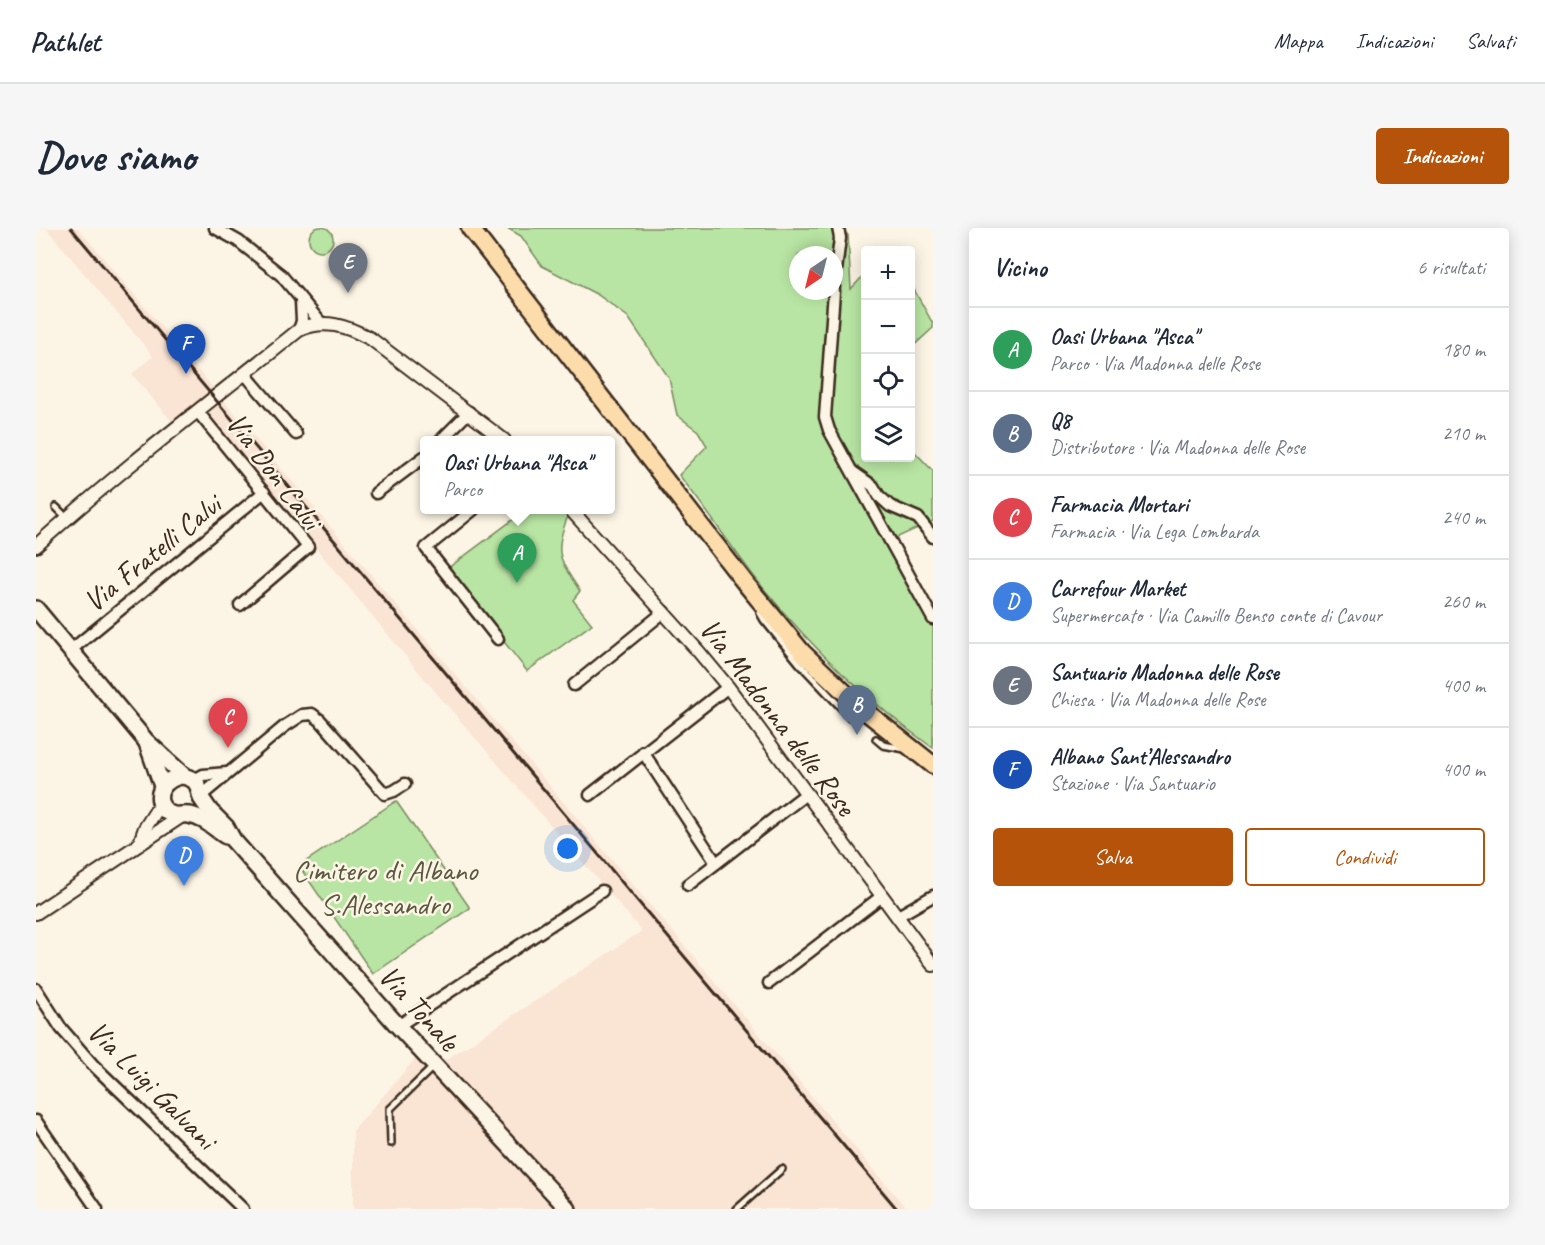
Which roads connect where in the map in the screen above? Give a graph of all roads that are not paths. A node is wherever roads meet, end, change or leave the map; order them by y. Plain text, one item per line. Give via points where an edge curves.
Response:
1 (215, 228) edge
2 (470, 228) edge
3 (838, 228) edge
4 (839, 246) edge
5 (833, 300) edge
6 (301, 301) junction
7 (321, 323) junction
8 (299, 330) junction
9 (245, 374) junction
10 (198, 412) junction
11 (469, 412) junction
12 (296, 434) dead end
13 (446, 436) edge
14 (498, 436) edge
15 (420, 460) edge
16 (848, 468) junction
17 (264, 492) junction
18 (376, 493) dead end
19 (56, 507) dead end
20 (468, 514) edge
21 (575, 514) edge
22 (67, 518) junction
23 (933, 537) edge
24 (36, 546) edge
25 (746, 584) junction
26 (240, 605) dead end
27 (36, 609) edge
28 (664, 612) junction
29 (933, 619) edge
30 (498, 639) dead end
31 (71, 650) junction
32 (574, 684) dead end
33 (728, 687) junction
34 (850, 717) dead end
35 (876, 740) dead end
36 (146, 741) junction
37 (913, 750) junction
38 (643, 752) junction
39 (933, 765) edge
40 (228, 773) junction
41 (189, 778) junction
42 (405, 784) dead end
43 (162, 786) junction
44 (806, 794) junction
45 (590, 795) dead end
46 (201, 797) junction
47 (161, 803) junction
48 (185, 816) junction
49 (233, 840) junction
50 (141, 842) junction
51 (716, 863) junction
52 (688, 885) dead end
53 (602, 891) dead end
54 (882, 896) junction
55 (933, 896) edge
56 (36, 913) edge
57 (898, 916) junction
58 (933, 965) edge
59 (769, 983) dead end
60 (36, 989) edge
61 (398, 1026) junction
62 (435, 1065) junction
63 (36, 1121) edge
64 (391, 1143) dead end
65 (782, 1169) dead end
66 (96, 1209) edge
67 (243, 1209) edge
68 (568, 1209) edge
69 (737, 1209) edge

1 - 6 street via 281,274
2 - 25 highway
3 - 4 street
5 - 16 street via 825,417
6 - 7 street
6 - 8 street
7 - 8 street
7 - 11 street via 353,329 370,339
8 - 9 street
9 - 10 street
9 - 12 street
10 - 17 street, Via Don Calvi
10 - 22 street
11 - 13 street
11 - 14 street
15 - 18 street
16 - 23 street via 873,486 890,506 918,518
16 - 29 street
17 - 26 street, Via Don Calvi via 308,547
17 - 31 street, Via Fratelli Calvi
19 - 22 lane
20 - 30 street via 426,548
21 - 28 street, Via Madonna delle Rose
22 - 24 street
25 - 34 lane via 764,620
25 - 37 highway via 802,652
27 - 31 main road, Via Tonale
28 - 32 street
28 - 33 street, Via Madonna delle Rose
31 - 36 main road, Via Tonale
33 - 38 street
33 - 44 street, Via Madonna delle Rose
35 - 37 lane via 883,745
36 - 41 main road, Via Tonale
36 - 43 main road, Via Tonale
37 - 39 highway
38 - 45 street
38 - 51 street
40 - 41 street
40 - 42 street via 285,726 302,715 312,714 385,794
40 - 46 street
41 - 43 main road via 170,778
41 - 46 main road, Via Tonale via 198,786
43 - 47 main road, Via Tonale
44 - 51 street
44 - 54 street, Via Madonna delle Rose
46 - 48 main road via 197,808
46 - 49 main road, Via Tonale
47 - 48 main road, Via Tonale via 172,814
47 - 50 street
48 - 49 main road, Via Tonale via 202,820
48 - 50 street
49 - 61 main road, Via Tonale
50 - 56 street
51 - 52 street
53 - 61 street
54 - 57 street, Via Madonna delle Rose
54 - 59 street
55 - 57 street
57 - 58 street, Via Madonna delle Rose
60 - 67 street, Via Luigi Galvani via 61,1028 93,1065
61 - 62 main road, Via Tonale
62 - 64 lane via 390,1108
62 - 68 main road, Via Tonale
63 - 66 street
65 - 69 lane

